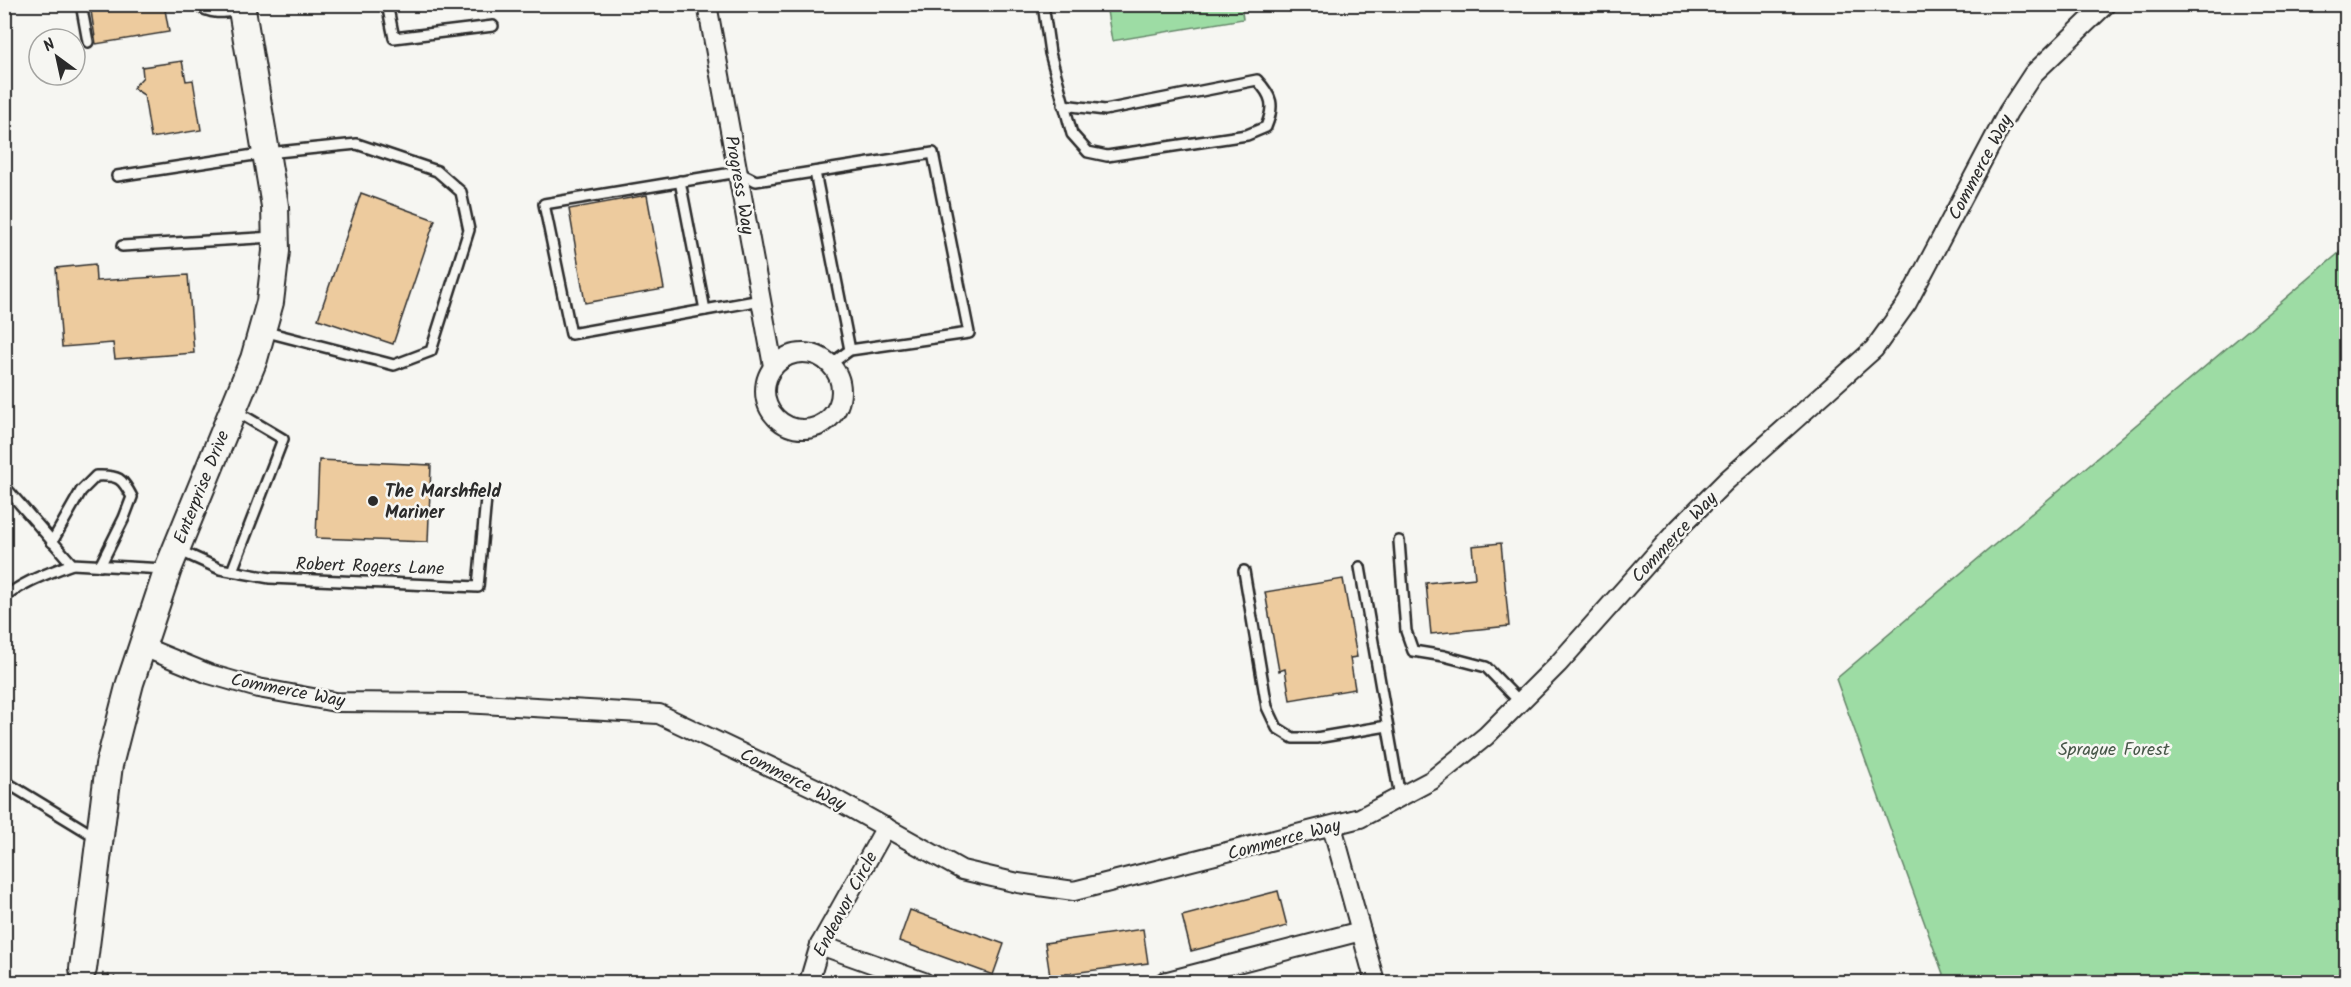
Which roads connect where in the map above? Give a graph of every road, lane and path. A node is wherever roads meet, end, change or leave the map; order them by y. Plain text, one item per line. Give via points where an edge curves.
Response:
1 (81, 4) edge
2 (196, 4) edge
3 (387, 4) edge
4 (707, 4) edge
5 (1043, 4) edge
6 (2106, 4) edge
7 (242, 7) edge
8 (492, 26) dead end
9 (88, 42) dead end
10 (1064, 105) junction
11 (267, 153) junction
12 (738, 172) junction
13 (815, 172) junction
14 (117, 176) dead end
15 (680, 181) junction
16 (276, 237) junction
17 (122, 246) dead end
18 (761, 300) junction
19 (705, 310) junction
20 (262, 331) junction
21 (850, 350) junction
22 (831, 364) junction
23 (773, 366) junction
24 (234, 410) junction
25 (4, 484) edge
26 (486, 498) dead end
27 (1399, 541) dead end
28 (52, 542) junction
29 (172, 559) junction
30 (72, 564) junction
31 (100, 566) junction
32 (1360, 567) dead end
33 (232, 571) junction
34 (1244, 572) dead end
35 (7, 594) edge
36 (141, 646) junction
37 (1520, 702) junction
38 (1387, 726) junction
39 (4, 781) edge
40 (1400, 797) junction
41 (1332, 826) junction
42 (886, 827) junction
43 (100, 840) junction
44 (1361, 932) junction
45 (820, 945) junction
46 (82, 976) edge
47 (129, 982) edge
48 (809, 982) edge
49 (924, 982) edge
50 (1164, 982) edge
51 (1374, 982) edge

1 - 9 lane
2 - 7 lane via 206,12 224,13
3 - 8 lane via 394,38
4 - 12 street, Progress Way
5 - 10 lane via 1050,53
6 - 37 street, Commerce Way via 2033,74 2008,112 1907,303 1874,349 1726,481
7 - 11 street, Enterprise Drive
10 - 10 lane via 1072,134 1088,152 1107,156 1247,135 1266,126 1272,112 1269,93 1257,80 1105,110
11 - 14 lane
11 - 16 street, Enterprise Drive
11 - 20 lane via 357,144 437,171 461,192 469,230 431,351 394,365
12 - 13 lane via 756,181
12 - 15 lane
12 - 18 street, Progress Way
13 - 21 lane
13 - 21 lane via 933,153 969,333
15 - 19 lane
15 - 19 lane via 543,204 571,334
16 - 17 lane
16 - 20 street, Enterprise Drive via 274,273
18 - 19 lane
18 - 23 street, Progress Way
20 - 24 street, Enterprise Drive
21 - 22 lane
22 - 23 street via 805,352 782,358
22 - 23 street, Progress Way via 841,380 840,404 833,416 810,429 784,425 767,405 767,378
24 - 29 street, Enterprise Drive
24 - 33 lane via 283,439
25 - 28 lane
26 - 33 lane, Robert Rogers Lane via 478,587 270,578
27 - 37 lane via 1406,631 1413,651 1486,667
28 - 30 lane
28 - 31 lane via 81,491 96,476 112,475 124,482 132,497
29 - 31 lane
29 - 33 lane, Robert Rogers Lane
29 - 36 street, Enterprise Drive
30 - 31 lane
30 - 35 lane
32 - 38 lane
34 - 38 lane via 1267,707 1277,728 1293,738 1316,738
36 - 42 street, Commerce Way via 209,674 258,688 335,702 463,703 659,714 815,788
36 - 43 street, Enterprise Drive via 110,765
37 - 40 street, Commerce Way via 1432,780
38 - 40 lane
39 - 43 lane
40 - 41 street, Commerce Way via 1360,818
41 - 42 street, Commerce Way via 1074,891 962,870
41 - 44 street
42 - 45 street, Endeavor Circle
43 - 46 street, Enterprise Drive
44 - 50 street
44 - 51 street
45 - 48 street, Endeavor Circle
45 - 49 street
46 - 47 path

